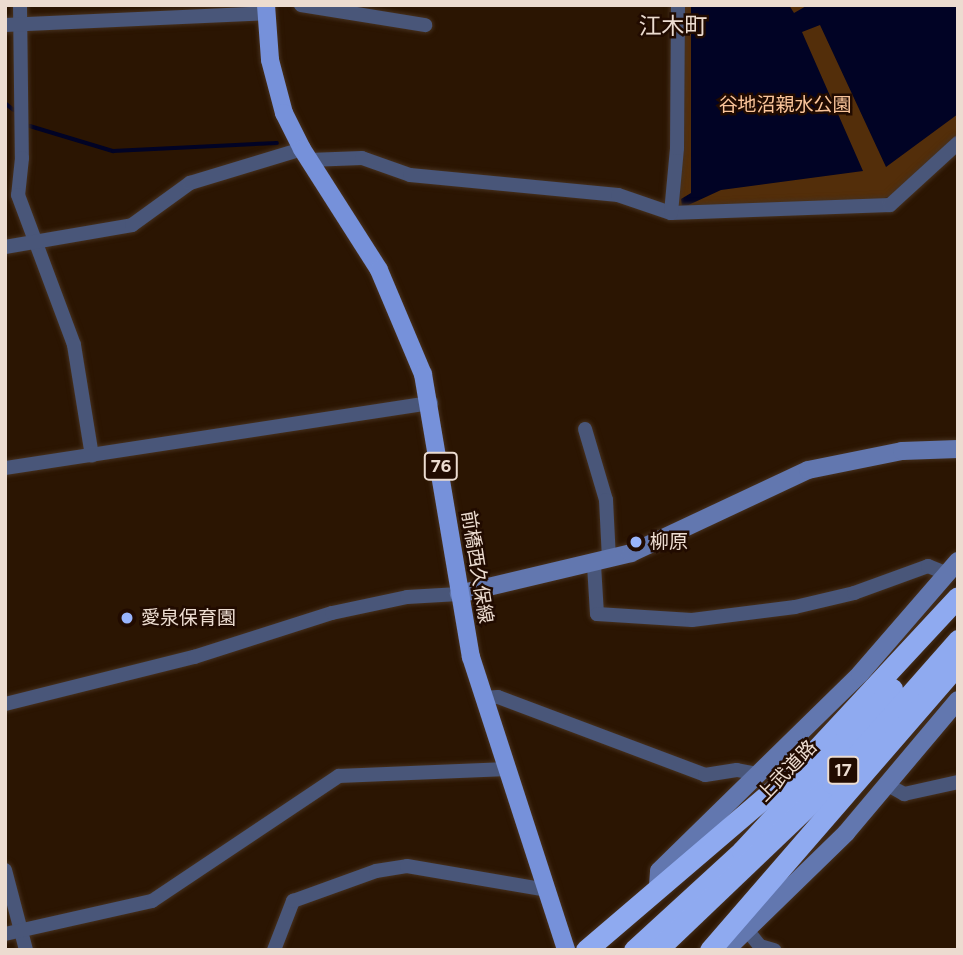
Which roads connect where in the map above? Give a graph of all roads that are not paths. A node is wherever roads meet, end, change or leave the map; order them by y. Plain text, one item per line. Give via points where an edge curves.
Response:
1 (20, 5) edge
2 (301, 5) edge
3 (678, 5) edge
4 (266, 9) edge
5 (12, 25) edge
6 (425, 25) dead end
7 (958, 143) edge
8 (305, 154) junction
9 (670, 213) junction
10 (35, 242) junction
11 (5, 247) edge
12 (431, 403) junction
13 (585, 429) dead end
14 (958, 449) edge
15 (92, 456) junction
16 (5, 468) edge
17 (602, 563) junction
18 (953, 568) edge
19 (459, 594) junction
20 (958, 597) edge
21 (958, 610) edge
22 (958, 640) edge
23 (958, 664) edge
24 (483, 698) junction
25 (958, 700) edge
26 (5, 704) edge
27 (508, 769) junction
28 (757, 774) junction
29 (958, 782) edge
30 (886, 784) junction
31 (5, 870) edge
32 (657, 886) junction
33 (548, 890) junction
34 (747, 930) junction
35 (22, 932) junction
36 (5, 934) edge
37 (711, 949) edge
38 (26, 950) edge
39 (274, 950) edge
40 (566, 950) edge
41 (586, 950) edge
42 (634, 950) edge
43 (657, 950) edge
44 (774, 950) edge

1 - 5 street
2 - 6 street
3 - 9 street via 677,149
4 - 5 street
4 - 8 main road, 前橋西久保線 / 76 via 276,89
5 - 10 street via 22,158 17,188
7 - 9 street via 890,205
8 - 9 street via 362,158 410,175 618,195
8 - 10 street via 190,183 132,225
8 - 12 main road, 前橋西久保線 / 76 via 391,292
10 - 11 street
10 - 15 street via 76,355
12 - 15 street
12 - 19 main road, 前橋西久保線 / 76
13 - 17 street via 606,500
14 - 17 street via 902,451 808,470 677,534
15 - 16 street
17 - 18 street via 597,614 692,620 795,607 854,593 928,566
17 - 19 street
18 - 28 street via 860,674
19 - 24 main road, 前橋西久保線 / 76
19 - 26 street via 400,598 332,613 194,657
20 - 32 highway via 797,770
21 - 42 highway, 上武道路 / 17 via 826,765
22 - 43 highway, 上武道路 / 17 via 832,783
23 - 37 highway
24 - 27 main road, 前橋西久保線 / 76
24 - 28 street via 498,697 705,775 737,770
25 - 30 street
27 - 33 main road, 前橋西久保線 / 76
27 - 35 street via 339,776 152,901
28 - 32 street via 659,871
29 - 30 street via 904,794
30 - 34 street via 846,833
31 - 35 street
32 - 41 highway
33 - 39 street via 407,866 376,871 293,901
33 - 40 main road, 前橋西久保線 / 76
34 - 37 street via 730,946
34 - 44 street via 760,946
35 - 36 street
35 - 38 street

